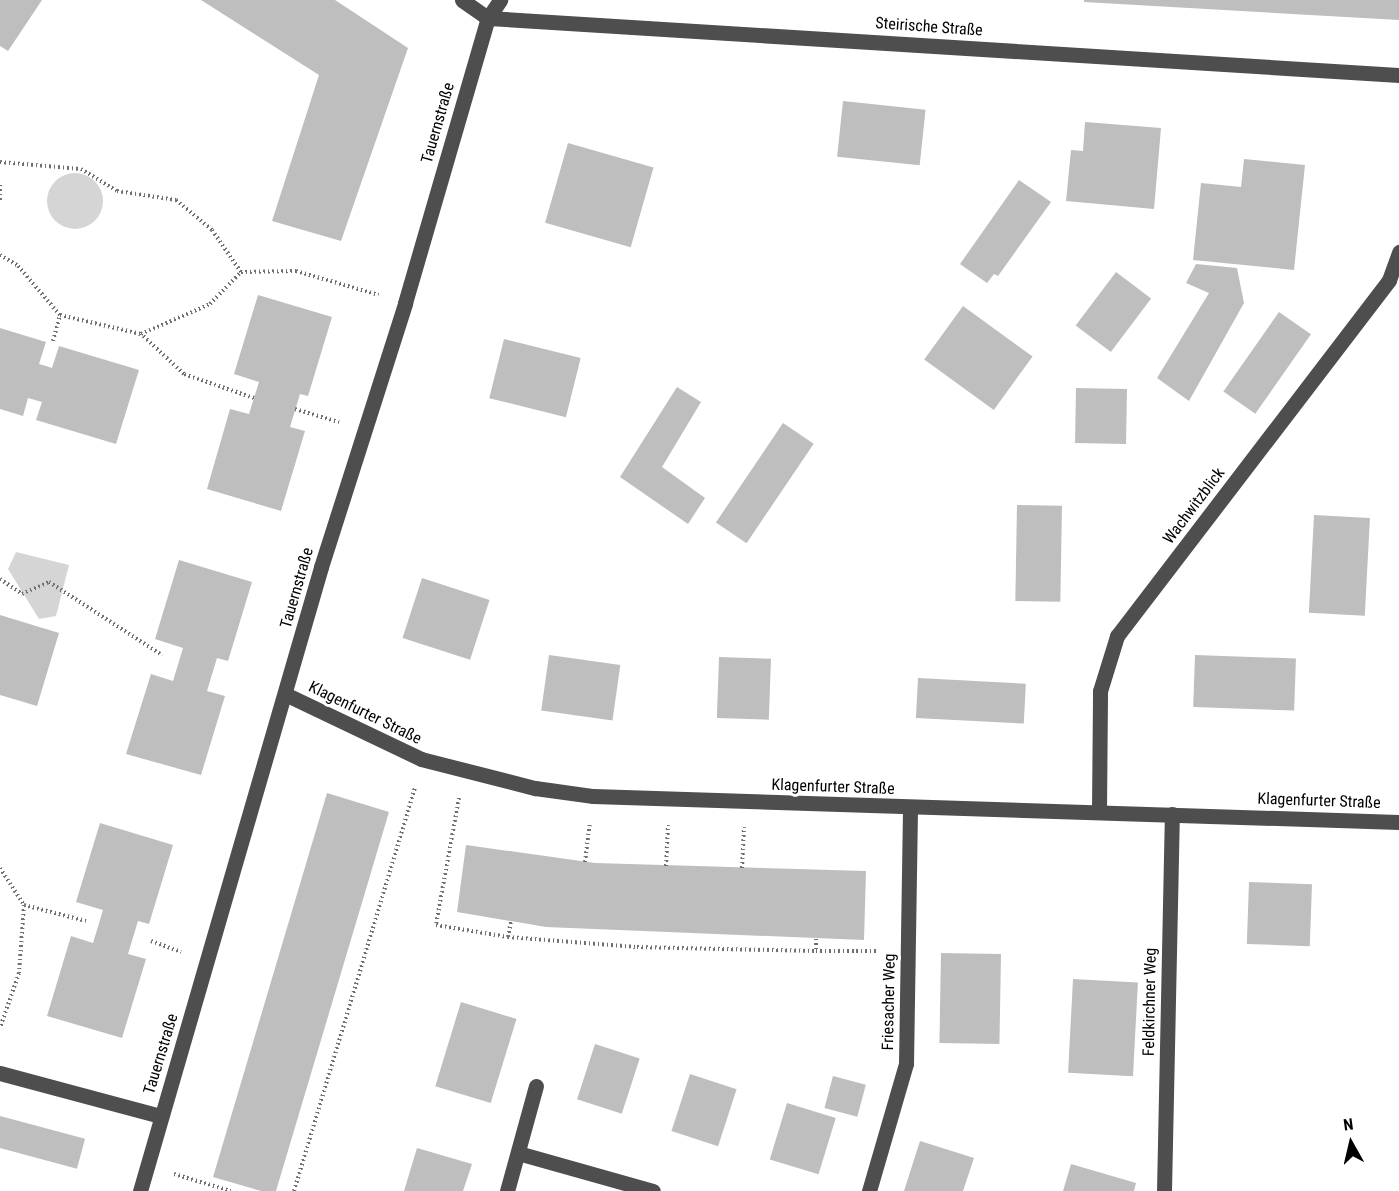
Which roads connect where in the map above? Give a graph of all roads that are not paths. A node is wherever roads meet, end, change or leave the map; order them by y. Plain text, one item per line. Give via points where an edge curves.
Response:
1 (462, 0) edge
2 (500, 0) edge
3 (488, 18) junction
4 (1399, 75) edge
5 (1399, 252) edge
6 (285, 694) junction
7 (910, 808) junction
8 (1099, 811) junction
9 (1172, 813) junction
10 (1399, 822) edge
11 (0, 1073) edge
12 (536, 1086) dead end
13 (161, 1116) junction
14 (518, 1153) junction
15 (140, 1191) edge
16 (507, 1191) edge
17 (653, 1191) edge
18 (869, 1191) edge
19 (1164, 1191) edge

1 - 3 street
2 - 3 street, Tauernstraße
3 - 4 street, Steirische Straße
3 - 6 street, Tauernstraße
5 - 8 street, Wachwitzblick via 1389,280 1117,636 1100,691
6 - 7 street, Klagenfurter Straße via 421,759 593,796
6 - 13 street, Tauernstraße
7 - 8 street, Klagenfurter Straße
7 - 18 street, Friesacher Weg via 906,1064
8 - 9 street, Klagenfurter Straße
9 - 10 street, Klagenfurter Straße
9 - 19 street, Feldkirchner Weg
11 - 13 street
12 - 14 street
13 - 15 street, Tauernstraße
14 - 16 street
14 - 17 street

